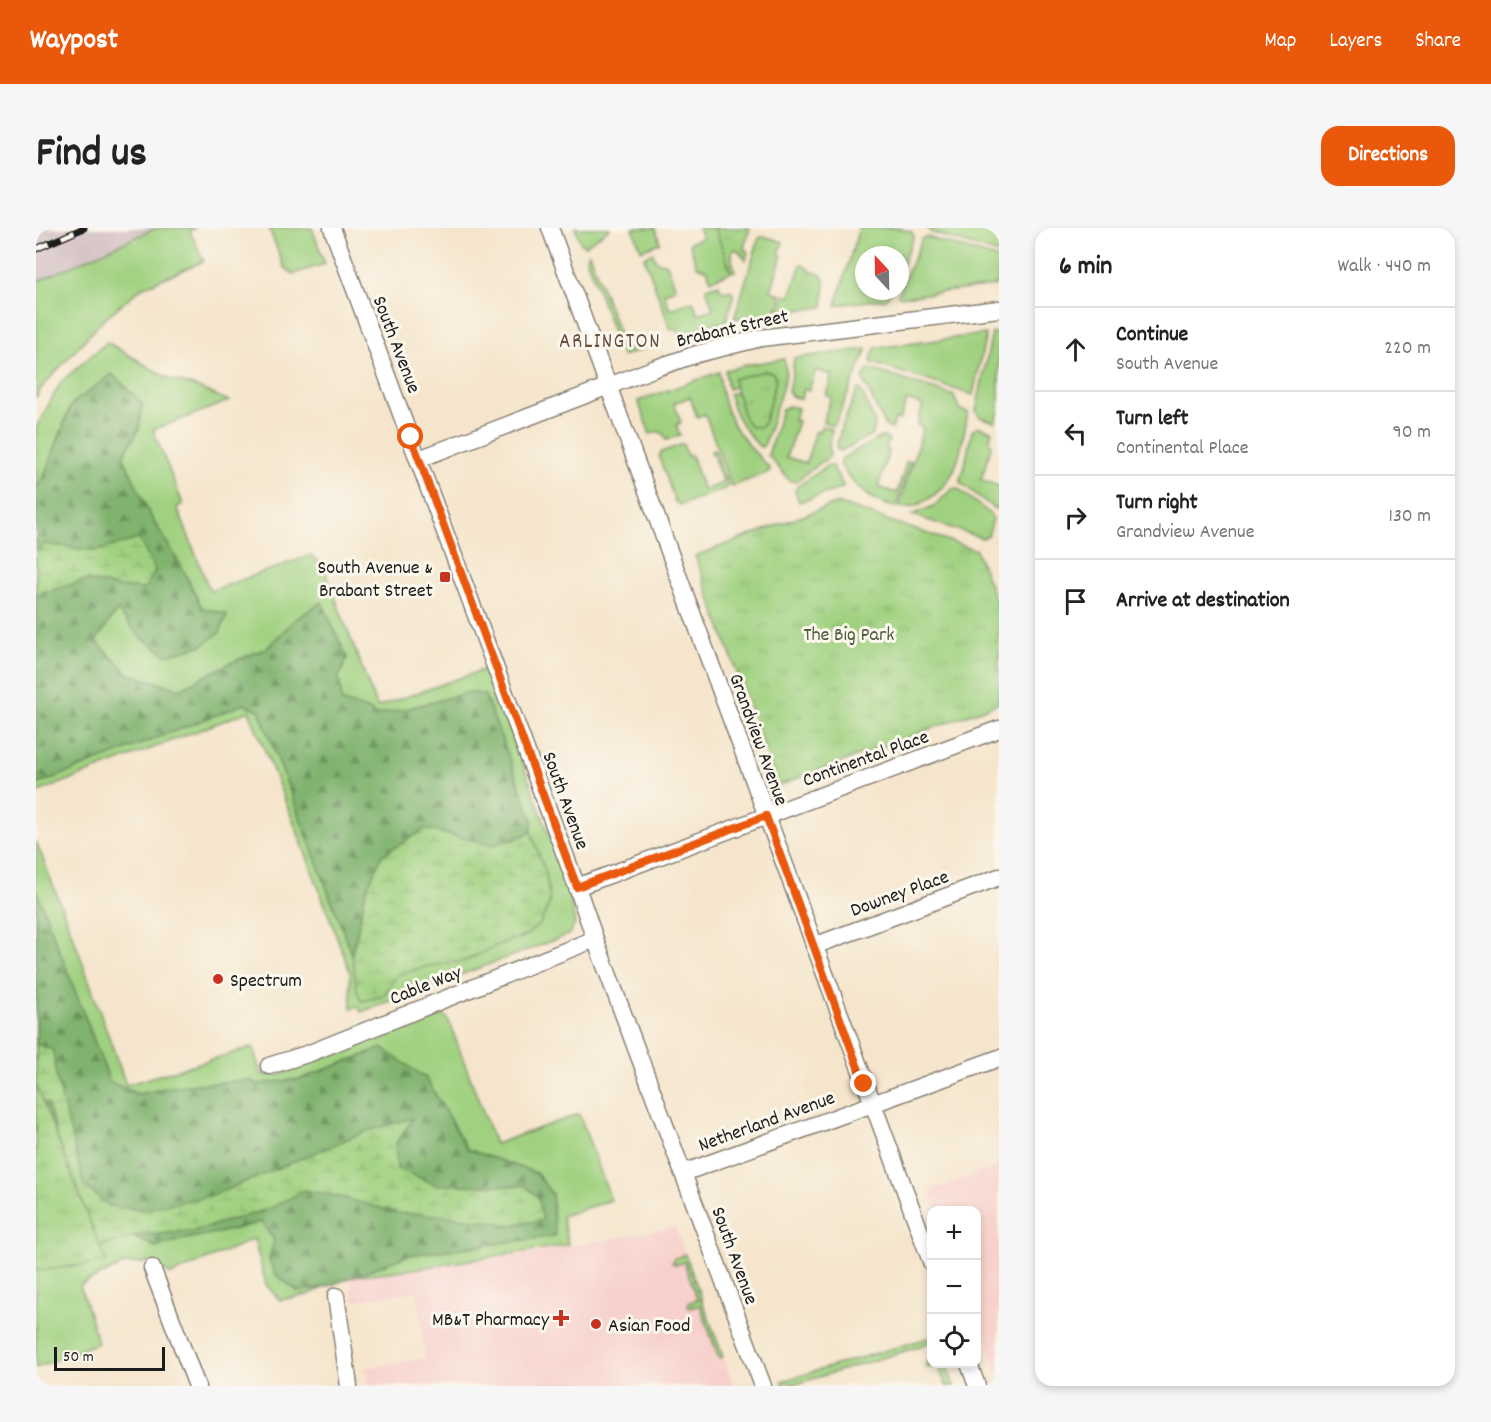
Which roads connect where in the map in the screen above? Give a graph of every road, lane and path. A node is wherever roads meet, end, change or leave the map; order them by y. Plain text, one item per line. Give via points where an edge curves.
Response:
1 (332, 228) edge
2 (550, 228) edge
3 (999, 309) edge
4 (609, 387) junction
5 (419, 459) junction
6 (999, 729) edge
7 (766, 816) junction
8 (999, 877) edge
9 (577, 887) junction
10 (595, 939) junction
11 (814, 946) junction
12 (999, 1058) edge
13 (269, 1066) dead end
14 (872, 1104) junction
15 (683, 1173) junction
16 (930, 1260) edge
17 (152, 1268) dead end
18 (336, 1296) dead end
19 (970, 1368) edge
20 (197, 1386) edge
21 (349, 1386) edge
22 (763, 1386) edge
23 (977, 1386) edge

1 - 5 street, South Avenue
2 - 4 street, Grandview Avenue
3 - 4 street, Brabant Street via 761,338 697,354
4 - 5 street, Brabant Street
4 - 7 street, Grandview Avenue
5 - 9 street, South Avenue
6 - 7 street, Continental Place
7 - 9 street, Continental Place
7 - 11 street, Grandview Avenue
8 - 11 street, Downey Place
9 - 10 street, South Avenue
10 - 13 street, Cable Way
10 - 15 street, South Avenue
11 - 14 street, Grandview Avenue
12 - 14 street, Netherland Avenue
14 - 15 street, Netherland Avenue
14 - 16 street, Grandview Avenue
15 - 22 street, South Avenue
17 - 20 street
18 - 21 street
19 - 23 street

